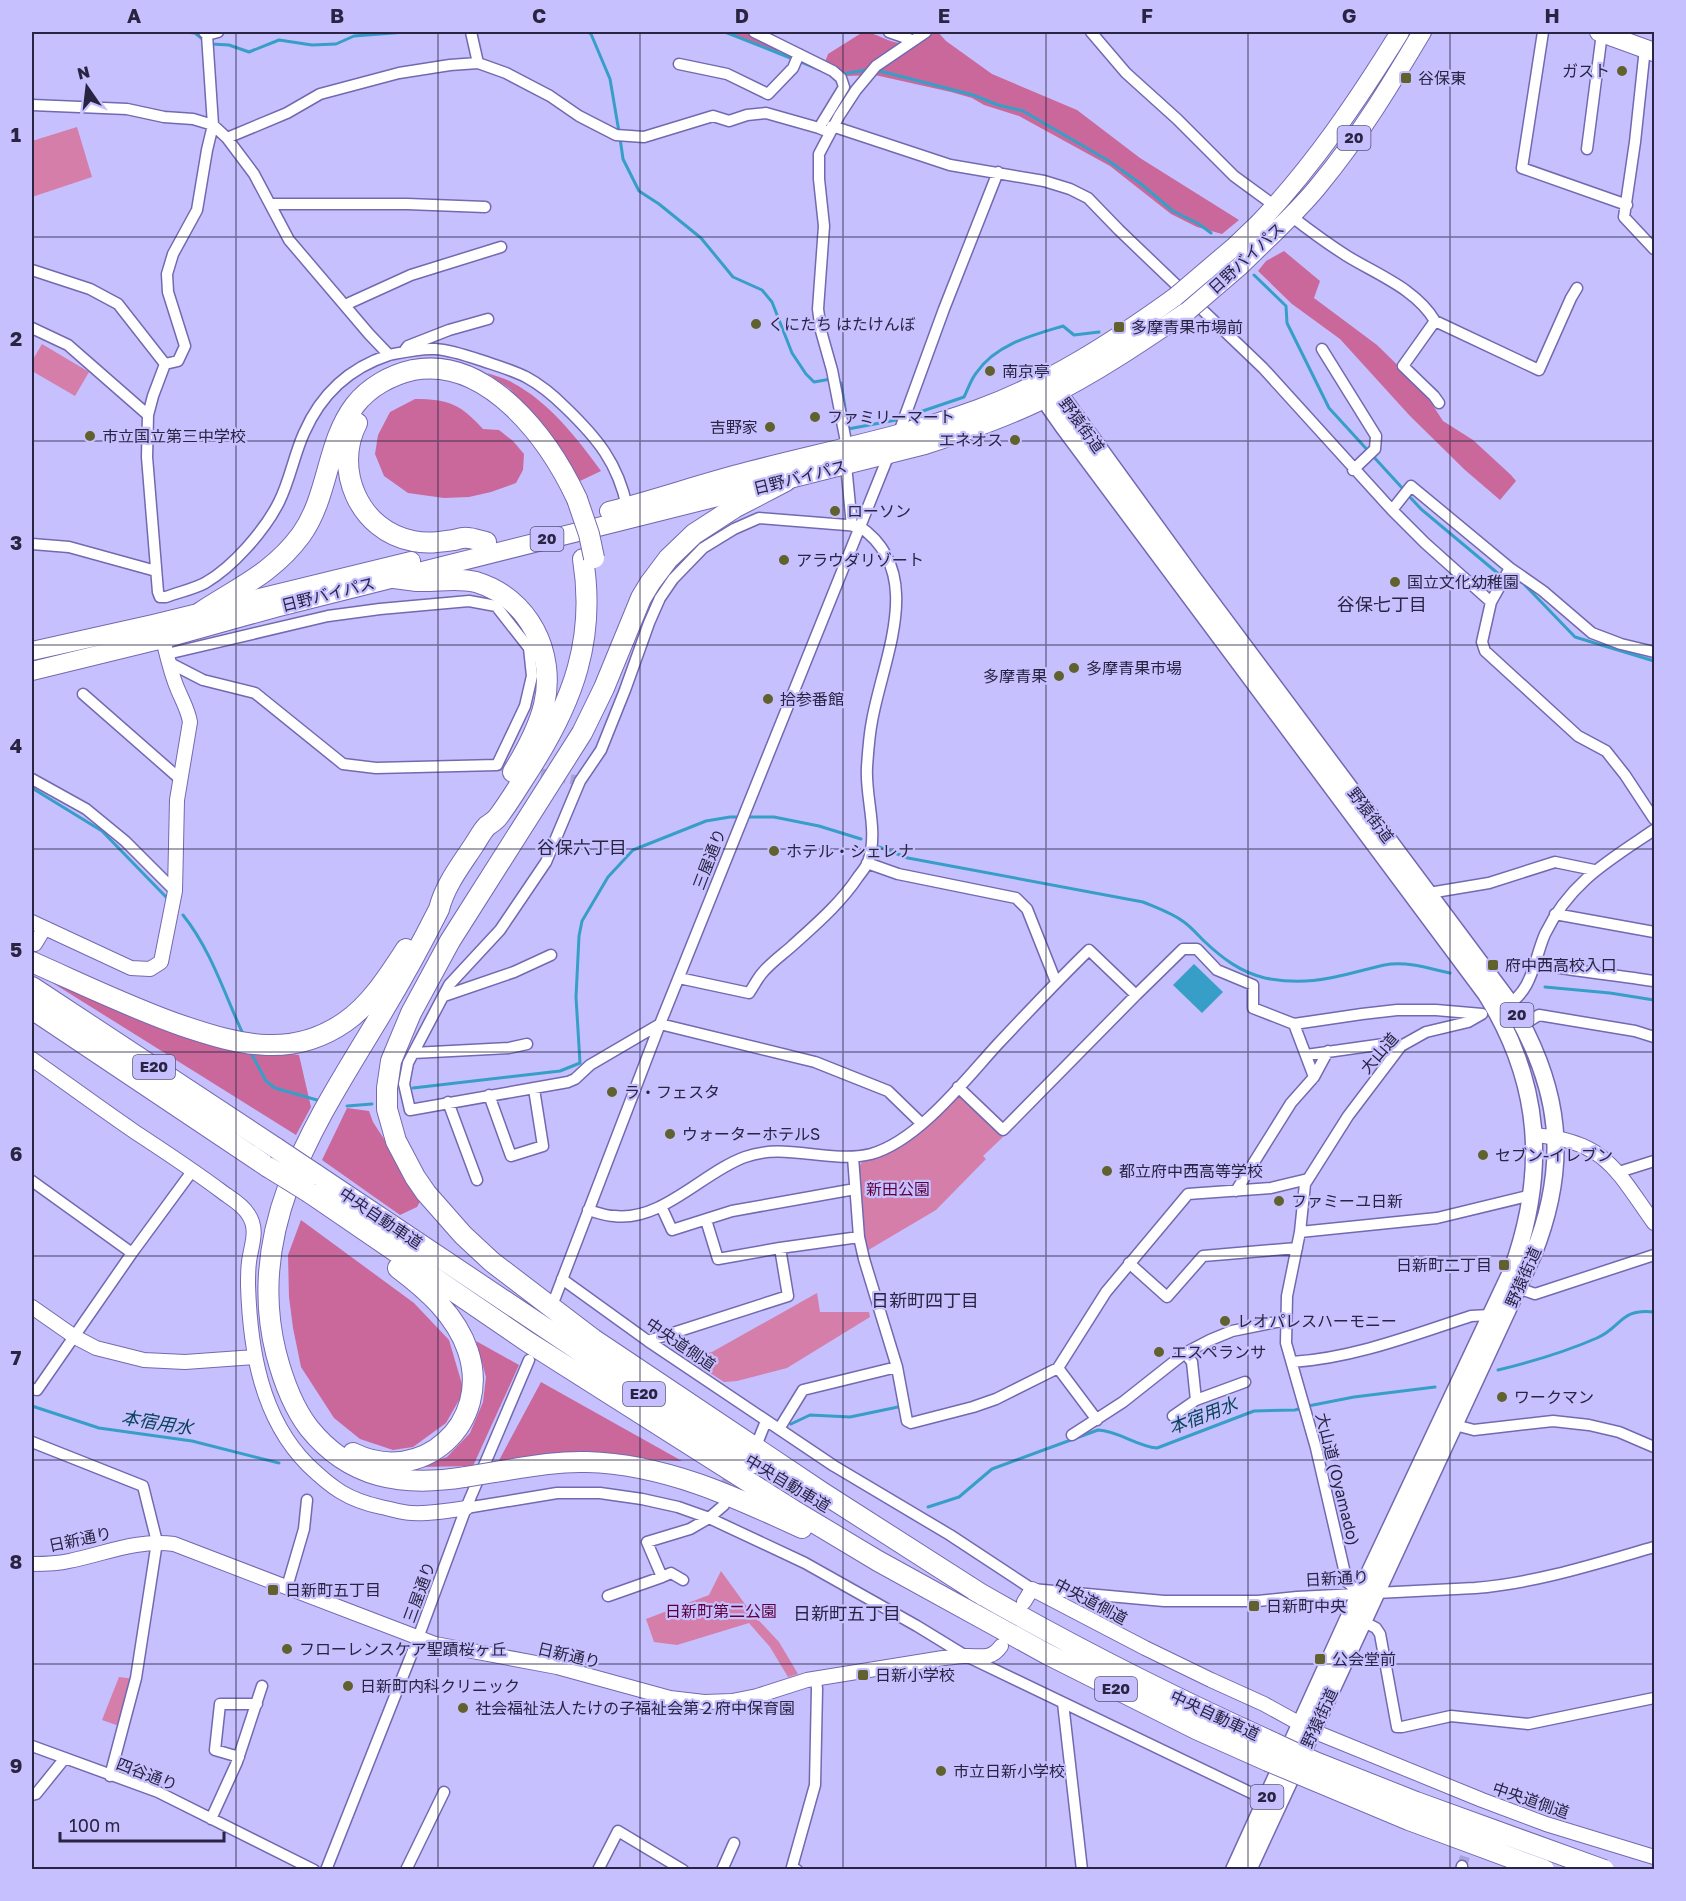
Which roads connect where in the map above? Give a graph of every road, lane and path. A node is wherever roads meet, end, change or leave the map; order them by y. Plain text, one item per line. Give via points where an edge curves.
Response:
1 (218, 32) edge
2 (754, 32) edge
3 (889, 32) edge
4 (926, 32) edge
5 (1091, 32) edge
6 (1400, 32) edge
7 (1422, 32) edge
8 (1543, 32) edge
9 (1600, 32) edge
10 (206, 33) edge
11 (472, 34) edge
12 (912, 40) junction
13 (1650, 50) edge
14 (797, 58) junction
15 (478, 63) junction
16 (679, 64) dead end
17 (32, 105) edge
18 (213, 125) junction
19 (827, 129) junction
20 (227, 138) junction
21 (1587, 149) dead end
22 (998, 172) junction
23 (271, 204) junction
24 (1627, 205) junction
25 (1275, 206) junction
26 (485, 207) dead end
27 (1291, 216) junction
28 (1266, 229) junction
29 (501, 247) dead end
30 (1654, 249) edge
31 (32, 270) edge
32 (1577, 288) dead end
33 (345, 305) junction
34 (488, 319) dead end
35 (1435, 321) junction
36 (32, 328) edge
37 (1322, 349) dead end
38 (402, 352) junction
39 (389, 355) junction
40 (165, 364) junction
41 (1043, 380) junction
42 (1051, 395) junction
43 (1439, 403) dead end
44 (148, 415) junction
45 (898, 434) junction
46 (847, 447) junction
47 (889, 454) junction
48 (846, 465) junction
49 (1353, 470) junction
50 (786, 481) junction
51 (572, 501) junction
52 (627, 507) junction
53 (1392, 510) junction
54 (856, 526) junction
55 (486, 542) junction
56 (32, 544) edge
57 (589, 558) junction
58 (156, 571) junction
59 (1506, 575) junction
60 (394, 578) junction
61 (1491, 602) junction
62 (201, 612) junction
63 (32, 651) edge
64 (166, 651) junction
65 (1654, 652) edge
66 (32, 671) edge
67 (83, 694) dead end
68 (32, 779) edge
69 (180, 779) junction
70 (546, 790) junction
71 (1654, 819) edge
72 (486, 827) junction
73 (1654, 830) edge
74 (867, 863) junction
75 (1594, 870) junction
76 (175, 891) junction
77 (1429, 893) junction
78 (442, 896) junction
79 (1555, 915) junction
80 (38, 925) edge
81 (1654, 932) edge
82 (450, 941) junction
83 (33, 953) edge
84 (551, 955) dead end
85 (1535, 964) junction
86 (679, 978) junction
87 (1654, 981) edge
88 (1056, 982) junction
89 (32, 987) edge
90 (1136, 995) junction
91 (444, 996) junction
92 (1496, 1009) junction
93 (32, 1010) edge
94 (660, 1024) junction
95 (1294, 1024) junction
96 (1523, 1025) junction
97 (1654, 1037) edge
98 (526, 1044) dead end
99 (1401, 1046) junction
100 (1328, 1051) junction
101 (413, 1053) junction
102 (1306, 1055) junction
103 (32, 1059) edge
104 (1314, 1077) junction
105 (958, 1087) junction
106 (534, 1089) junction
107 (489, 1095) junction
108 (448, 1102) junction
109 (922, 1124) junction
110 (1534, 1135) junction
111 (1555, 1137) junction
112 (853, 1157) junction
113 (1654, 1161) edge
114 (193, 1170) junction
115 (1619, 1172) junction
116 (1308, 1179) junction
117 (477, 1180) dead end
118 (32, 1181) edge
119 (855, 1189) junction
120 (1236, 1191) junction
121 (310, 1193) junction
122 (1532, 1195) junction
123 (661, 1206) junction
124 (588, 1210) junction
125 (706, 1220) junction
126 (1654, 1222) edge
127 (1300, 1232) junction
128 (859, 1237) junction
129 (780, 1248) junction
130 (1296, 1248) junction
131 (132, 1253) junction
132 (1654, 1255) edge
133 (1129, 1263) junction
134 (562, 1279) junction
135 (1518, 1288) junction
136 (555, 1298) dead end
137 (32, 1307) edge
138 (1490, 1315) junction
139 (1286, 1320) junction
140 (75, 1337) junction
141 (648, 1341) junction
142 (1185, 1353) junction
143 (255, 1358) junction
144 (529, 1360) dead end
145 (1292, 1362) junction
146 (897, 1367) junction
147 (1058, 1368) junction
148 (1245, 1382) dead end
149 (32, 1389) edge
150 (1196, 1400) junction
151 (1305, 1407) joint
152 (1173, 1416) dead end
153 (1097, 1420) junction
154 (766, 1421) junction
155 (1455, 1425) junction
156 (779, 1429) junction
157 (1072, 1435) dead end
158 (756, 1440) dead end
159 (32, 1442) edge
160 (1654, 1447) edge
161 (307, 1500) dead end
162 (719, 1503) tunnel mouth
163 (466, 1508) junction
164 (709, 1518) junction
165 (157, 1542) junction
166 (1654, 1547) edge
167 (32, 1564) edge
168 (662, 1577) junction
169 (682, 1580) dead end
170 (287, 1587) junction
171 (1032, 1589) junction
172 (1378, 1592) junction
173 (1360, 1593) junction
174 (608, 1596) dead end
175 (984, 1596) junction
176 (1024, 1602) dead end
177 (968, 1611) junction
178 (1364, 1622) junction
179 (418, 1638) junction
180 (1001, 1646) dead end
181 (966, 1656) junction
182 (816, 1679) junction
183 (262, 1686) dead end
184 (1654, 1698) edge
185 (1063, 1703) junction
186 (257, 1704) junction
187 (1307, 1728) junction
188 (32, 1746) edge
189 (1271, 1752) junction
190 (239, 1757) junction
191 (65, 1758) junction
192 (110, 1776) junction
193 (444, 1792) dead end
194 (32, 1795) edge
195 (1266, 1800) junction
196 (211, 1819) junction
197 (734, 1843) dead end
198 (1654, 1857) edge
199 (314, 1869) edge
200 (326, 1869) edge
201 (406, 1869) edge
202 (598, 1869) edge
203 (683, 1869) edge
204 (722, 1869) edge
205 (797, 1869) edge
206 (1082, 1869) edge
207 (1234, 1869) edge
208 (1248, 1869) edge
209 (1544, 1869) edge
210 (1604, 1869) edge

1 - 10 street
2 - 14 street
3 - 12 street
4 - 12 street
5 - 25 street via 1126,73 1229,170
6 - 25 highway, 日野バイパス / 20 via 1332,137
7 - 27 highway, 日野バイパス / 20 via 1345,152
8 - 24 street via 1522,168
9 - 13 highway
9 - 21 street
10 - 18 street
11 - 15 street
12 - 19 street via 873,70
13 - 24 street
14 - 16 street via 768,94 727,74
14 - 19 street via 837,74 844,87
15 - 19 street via 506,73 616,135 644,137 713,116 729,122 766,113
15 - 20 street via 399,73 320,94 287,113
17 - 18 street via 127,109
18 - 20 street
18 - 40 street via 196,210 167,274 168,292 185,346 178,361
19 - 22 street via 950,165
19 - 46 street via 819,154 824,214 818,309
20 - 23 street
22 - 45 street, 三屋通り
22 - 49 street via 1044,181 1088,198 1263,368
23 - 26 street
23 - 33 street via 289,240
24 - 30 street via 1624,217
25 - 28 highway, 日野バイパス / 20
27 - 28 highway, 日野バイパス / 20
27 - 35 street via 1345,255 1410,293
28 - 41 highway, 日野バイパス / 20, bridge via 1235,246 1175,297 1122,334
28 - 42 highway, 日野バイパス / 20, bridge via 1239,267 1189,310 1125,354
29 - 33 street via 411,275
31 - 40 street via 90,289 118,304
32 - 35 street via 1539,370
33 - 39 street
34 - 38 street via 449,330
35 - 43 street via 1403,366
36 - 44 street via 68,345
37 - 49 street via 1376,436 1373,452
38 - 39 street
38 - 52 street via 433,349 467,355 507,368 552,394 605,451 623,487
39 - 58 street via 353,371 327,395 304,432 279,503 240,554 204,584 166,597 160,597 158,592
40 - 44 street
41 - 42 main road, 野猿街道 / 20
41 - 45 highway, 日野バイパス / 20 via 979,408
42 - 47 highway, 日野バイパス / 20 via 964,432
42 - 77 main road, 野猿街道 / 20
42 - 92 main road, 野猿街道 / 20
44 - 58 street via 147,457
45 - 46 highway, 日野バイパス / 20
45 - 47 street, 三屋通り
46 - 52 highway, 日野バイパス / 20 via 746,471
47 - 48 highway, 日野バイパス / 20
47 - 54 street, 三屋通り
48 - 50 highway, 日野バイパス / 20
48 - 54 street
49 - 53 street
50 - 60 highway, 日野バイパス / 20
50 - 70 highway via 708,524 668,559 641,598 582,733
51 - 55 highway via 531,442 503,413 475,393 448,382 423,380 395,387 378,397 358,420 348,450 347,469 358,502 376,523 398,537 425,543 468,538
51 - 57 highway, bridge via 589,534
51 - 62 highway via 567,478 551,452 529,423 501,397 476,380 454,372 432,368 404,372 376,385 351,411 311,518 292,546 254,580
52 - 55 highway, 日野バイパス / 20
53 - 59 street via 1412,486
53 - 61 street
54 - 74 street via 871,534 891,564 896,607 871,722 867,770 873,837
54 - 86 street, 三屋通り via 804,669
54 - 91 street via 759,518 703,548 681,569 652,615 602,750 580,781 546,862 500,930 449,985
55 - 62 highway, 日野バイパス / 20
56 - 58 street via 69,547
57 - 70 highway via 598,597 594,654
57 - 72 highway via 586,632 571,693 543,748 496,819
59 - 61 street
59 - 65 street via 1543,591 1592,633
60 - 64 highway, 日野バイパス / 20 via 275,608
60 - 72 highway via 465,580 493,589 523,612 541,644 547,679 540,717 487,814
61 - 71 street via 1482,642 1485,651 1578,736 1606,752
62 - 63 highway, 日野バイパス / 20
64 - 64 street via 328,616 469,601 496,606 529,648 532,676 525,706 497,765 376,768 343,764 255,693 203,680
64 - 66 highway, 日野バイパス / 20
64 - 69 street via 178,691 189,711
67 - 69 street
68 - 76 street via 86,809
69 - 76 street
70 - 82 highway
72 - 78 highway
73 - 75 street
74 - 86 street via 847,893 763,971 748,993
74 - 88 street via 898,874 1016,898 1027,909
75 - 77 street via 1555,862 1489,883
75 - 79 street
76 - 80 street via 161,962 150,969 131,968
77 - 92 main road, 野猿街道 / 20
78 - 83 highway via 430,906 398,962 357,1012 318,1036 280,1045 236,1041 169,1021
78 - 177 highway, bridge via 401,981 327,1104 281,1204 268,1269 267,1298 273,1342 285,1383 307,1425 332,1451 357,1468 394,1479 428,1481 587,1462 635,1467 686,1479 744,1500
79 - 81 street
79 - 85 street
80 - 83 street
82 - 121 highway via 423,971 324,1130 288,1217 277,1277 279,1317 288,1364 295,1385 326,1433 342,1447 369,1460 387,1463 420,1458 453,1435 469,1404 473,1374 464,1341 438,1302
82 - 175 highway via 401,1033 387,1082 387,1108 396,1141 426,1193 477,1249 593,1339
84 - 91 street
85 - 87 street
85 - 92 street via 1521,994
86 - 94 street, 三屋通り
88 - 90 street via 1089,950
88 - 105 street
89 - 175 highway, 中央自動車道 / E20, bridge via 620,1378 770,1472
90 - 95 street via 1183,949 1197,949 1217,970 1253,985 1253,1008
90 - 105 street via 1003,1130
91 - 101 street
92 - 95 street via 1397,1010
92 - 96 main road, 野猿街道 / 20
92 - 99 street, 大山道 via 1468,1022 1426,1032
92 - 110 main road, 野猿街道 / 20 via 1524,1079
93 - 121 highway, 中央自動車道 / E20, bridge
94 - 106 street via 590,1065 575,1079
94 - 109 street via 815,1062 888,1091
94 - 124 street, 三屋通り
95 - 102 street
96 - 97 street via 1539,1015
96 - 111 main road, 野猿街道 / 20 via 1544,1070
98 - 101 street
99 - 100 street via 1384,1044
99 - 116 street, 大山道 via 1348,1116
100 - 102 street
100 - 104 street
101 - 108 street via 404,1084 410,1110
102 - 104 street
103 - 114 street
104 - 120 street via 1291,1104
105 - 109 street
106 - 107 street
106 - 107 street via 543,1146 511,1156
107 - 108 street
108 - 117 street
109 - 112 street via 889,1148
110 - 111 street
110 - 122 main road, 野猿街道 / 20
111 - 115 street via 1600,1155
111 - 135 main road, 野猿街道 / 20 via 1549,1210
112 - 119 street
112 - 123 street via 775,1151 746,1156
113 - 115 street
114 - 131 street
114 - 143 street via 238,1203 252,1222 255,1234 248,1283
115 - 126 street
116 - 120 street
116 - 127 street, 大山道
118 - 131 street
119 - 125 street via 732,1211
119 - 128 street
120 - 133 street via 1188,1194
121 - 177 highway, 中央自動車道 / E20 via 528,1342 793,1510
122 - 127 street via 1437,1218
122 - 138 main road, 野猿街道 / 20 via 1512,1270
123 - 124 street via 628,1216
123 - 125 street via 672,1230
124 - 134 street, 三屋通り
125 - 129 street via 718,1259
127 - 130 street, 大山道
128 - 129 street
128 - 146 street
129 - 141 street via 788,1296
130 - 133 street via 1203,1256 1167,1297
130 - 139 street, 大山道
131 - 140 street
132 - 135 street via 1535,1294
133 - 147 street
134 - 136 street, 三屋通り
134 - 141 street, 中央道側道
135 - 155 main road, 野猿街道 / 20
137 - 140 street
138 - 145 street via 1472,1316 1357,1352
138 - 173 main road, 野猿街道 / 20
139 - 142 street via 1232,1331
139 - 145 street, 大山道 via 1286,1343
140 - 143 street via 96,1348 144,1360
140 - 149 street via 37,1390
141 - 154 street, 中央道側道
142 - 150 street via 1192,1362
142 - 153 street
143 - 163 street via 261,1384 284,1437 323,1480 348,1497 410,1513
144 - 163 street, 三屋通り
145 - 151 street, 大山道
146 - 147 street via 907,1421 911,1423 996,1399
146 - 156 street via 802,1390
147 - 153 street
148 - 150 street
150 - 152 street
151 - 173 street, 大山道 (Oyamado) via 1347,1582
153 - 157 street
154 - 156 street, 中央道側道
154 - 158 street
155 - 160 street via 1474,1430 1553,1421 1619,1432
155 - 172 main road, 野猿街道 / 20
156 - 171 street, 中央道側道
159 - 165 street via 143,1486
161 - 170 street via 304,1529
162 - 164 street
163 - 164 street via 557,1493 600,1493 678,1507
163 - 179 street, 三屋通り
164 - 168 street via 690,1529 647,1542
164 - 181 street via 805,1563
165 - 167 street, 日新通り via 66,1562
165 - 170 street, 日新通り via 186,1548
165 - 192 street via 136,1678
166 - 172 street, 日新通り via 1502,1586
168 - 169 street via 671,1574
168 - 174 street
170 - 179 street, 日新通り
171 - 173 street, 日新通り via 1164,1601
171 - 176 street
171 - 187 street, 中央道側道
172 - 173 street, 日新通り
172 - 178 main road, 野猿街道 / 20
173 - 187 main road, 野猿街道 / 20
175 - 189 highway, 中央自動車道 / E20
177 - 189 highway, 中央自動車道 / E20 via 1185,1723
178 - 184 street via 1380,1634 1397,1727 1451,1716 1528,1724
178 - 187 main road, 野猿街道 / 20
179 - 182 street, 日新通り via 687,1701 732,1701
179 - 200 street, 三屋通り
180 - 181 street, 日新通り via 990,1656
181 - 182 street, 日新通り
181 - 185 street
182 - 205 street via 815,1785 792,1867
183 - 186 street
185 - 195 street
185 - 206 street
186 - 190 street
186 - 190 street via 220,1704 215,1750
187 - 195 main road, 野猿街道 / 20
187 - 198 street, 中央道側道 via 1546,1824
187 - 208 main road, 野猿街道 / 20
188 - 191 street, 四谷通り
189 - 209 highway, 中央自動車道 / E20, bridge via 1409,1820
189 - 210 highway, 中央自動車道 / E20, bridge via 1315,1762
190 - 196 street
191 - 192 street, 四谷通り
191 - 194 street
192 - 196 street, 四谷通り via 158,1792
193 - 201 street
195 - 207 main road, 野猿街道 / 20
196 - 199 street, 四谷通り
197 - 204 street
202 - 203 street via 618,1831

